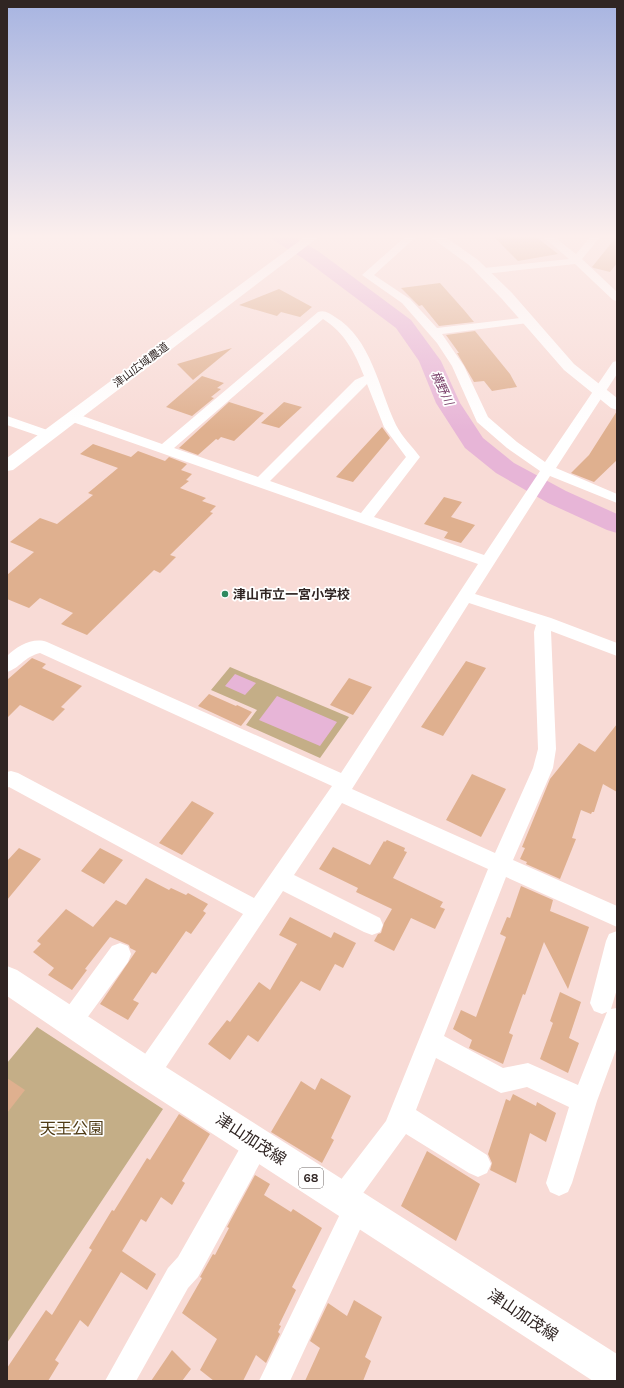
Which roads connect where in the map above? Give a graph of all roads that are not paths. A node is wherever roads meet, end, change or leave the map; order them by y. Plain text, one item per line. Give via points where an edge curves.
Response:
1 (228, 301) edge
2 (406, 301) edge
3 (511, 301) edge
4 (528, 320) junction
5 (434, 332) junction
6 (617, 365) edge
7 (371, 378) junction
8 (599, 391) junction
9 (617, 405) edge
10 (72, 417) junction
11 (7, 420) edge
12 (48, 435) junction
13 (164, 450) junction
14 (7, 466) edge
15 (547, 471) junction
16 (260, 483) junction
17 (617, 500) edge
18 (365, 518) junction
19 (487, 562) junction
20 (465, 596) junction
21 (545, 622) junction
22 (617, 650) edge
23 (7, 666) edge
24 (7, 780) edge
25 (342, 788) junction
26 (500, 865) junction
27 (280, 880) junction
28 (259, 911) junction
29 (617, 917) edge
30 (372, 925) dead end
31 (617, 941) edge
32 (120, 954) dead end
33 (7, 980) edge
34 (609, 1012) edge
35 (71, 1021) junction
36 (429, 1041) junction
37 (147, 1072) junction
38 (584, 1101) junction
39 (400, 1115) junction
40 (257, 1142) junction
41 (478, 1164) dead end
42 (560, 1183) dead end
43 (350, 1204) junction
44 (617, 1375) edge
45 (120, 1381) edge
46 (274, 1381) edge

1 - 10 main road, 津山広域農道
2 - 5 street
3 - 4 main road
4 - 5 street
4 - 8 main road via 568,367
5 - 15 street via 458,366 482,419
6 - 8 street
7 - 13 street via 354,342 334,320 322,314
7 - 16 street via 359,383
7 - 18 street via 391,427 413,457
8 - 9 main road
8 - 15 street
10 - 12 main road, 津山広域農道
10 - 13 street
11 - 12 street
12 - 14 main road, 津山広域農道
13 - 16 street
15 - 17 street
15 - 19 street
16 - 18 street
18 - 19 street
19 - 20 street
20 - 21 street
20 - 25 street
21 - 22 street
21 - 26 street via 542,632 547,749 543,768
23 - 25 street via 23,651 41,646
24 - 28 street via 11,779
25 - 26 street
25 - 27 street
26 - 29 street
26 - 36 street
27 - 28 street
27 - 30 street
28 - 37 street
31 - 34 street
32 - 35 street
33 - 35 main road, 津山加茂線 / 68
34 - 38 street
35 - 37 main road, 津山加茂線 / 68
36 - 38 street via 501,1081 528,1075
36 - 39 street
37 - 40 main road, 津山加茂線 / 68
38 - 42 street
39 - 41 street
39 - 43 street via 395,1130
40 - 43 main road, 津山加茂線 / 68
40 - 45 street via 188,1267 178,1278
43 - 44 main road, 津山加茂線 / 68
43 - 46 street

